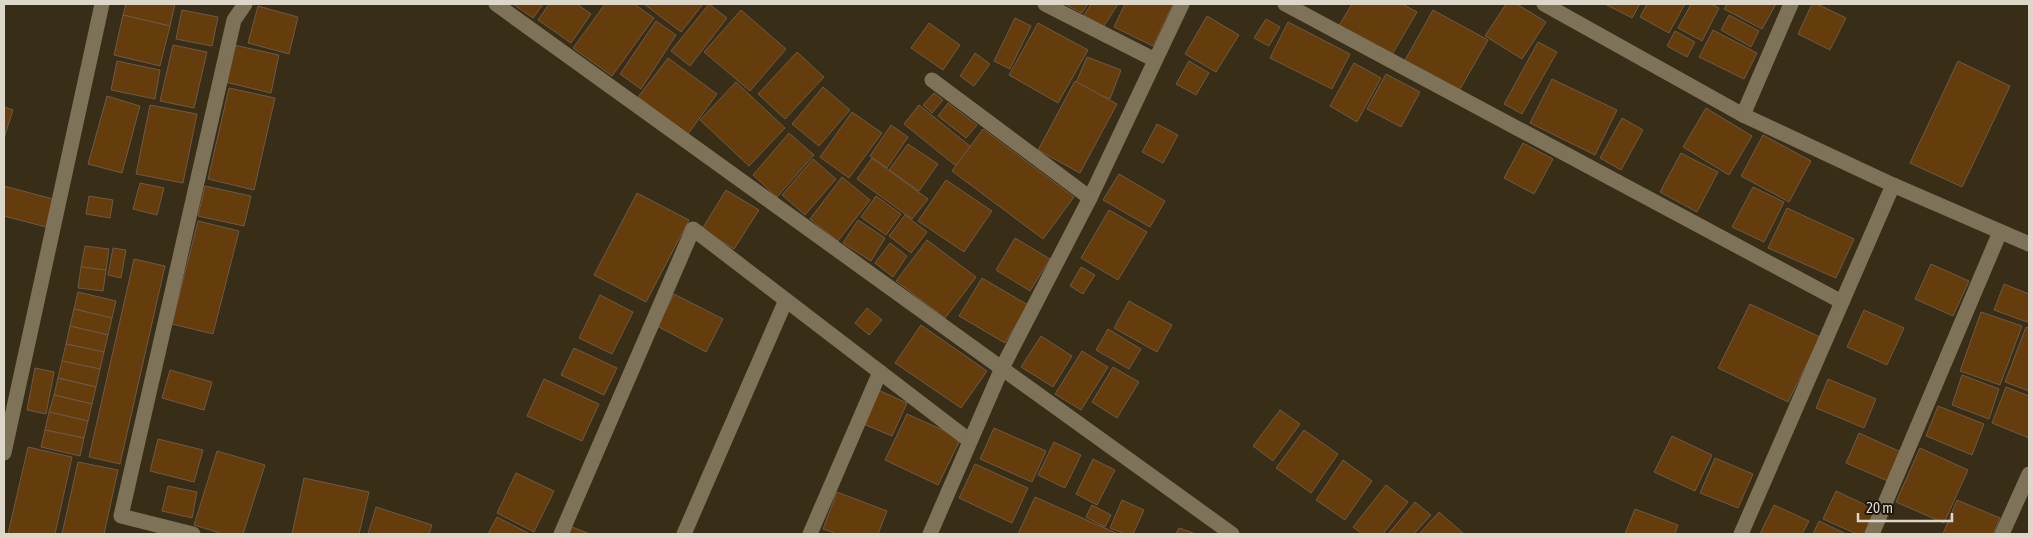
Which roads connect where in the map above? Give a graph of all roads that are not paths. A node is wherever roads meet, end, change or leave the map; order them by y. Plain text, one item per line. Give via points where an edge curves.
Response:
1 (102, 4) edge
2 (245, 4) edge
3 (496, 4) edge
4 (1045, 4) edge
5 (1182, 4) edge
6 (1285, 4) edge
7 (1544, 4) edge
8 (1791, 4) edge
9 (1155, 60) junction
10 (932, 80) dead end
11 (1743, 115) junction
12 (1893, 185) junction
13 (1090, 198) junction
14 (2000, 232) junction
15 (2029, 244) edge
16 (786, 300) junction
17 (1842, 302) junction
18 (1002, 368) junction
19 (880, 372) junction
20 (7, 420) edge
21 (970, 442) junction
22 (4, 453) edge
23 (2029, 474) edge
24 (193, 534) edge
25 (561, 534) edge
26 (684, 534) edge
27 (810, 534) edge
28 (930, 534) edge
29 (1232, 534) edge
30 (1741, 534) edge
31 (1872, 534) edge
32 (2002, 534) edge

1 - 20 street
2 - 24 street via 234,20 121,516
3 - 18 street
4 - 9 street
5 - 9 street
6 - 17 street
7 - 11 street
8 - 11 street
9 - 13 street
10 - 13 street
11 - 12 street
12 - 14 street
12 - 17 street
13 - 18 street
14 - 15 street
14 - 31 street
16 - 19 street
16 - 25 street via 693,229
16 - 26 street
17 - 30 street
18 - 21 street
18 - 29 street
19 - 21 street
19 - 27 street
20 - 22 street
21 - 28 street
23 - 32 street

